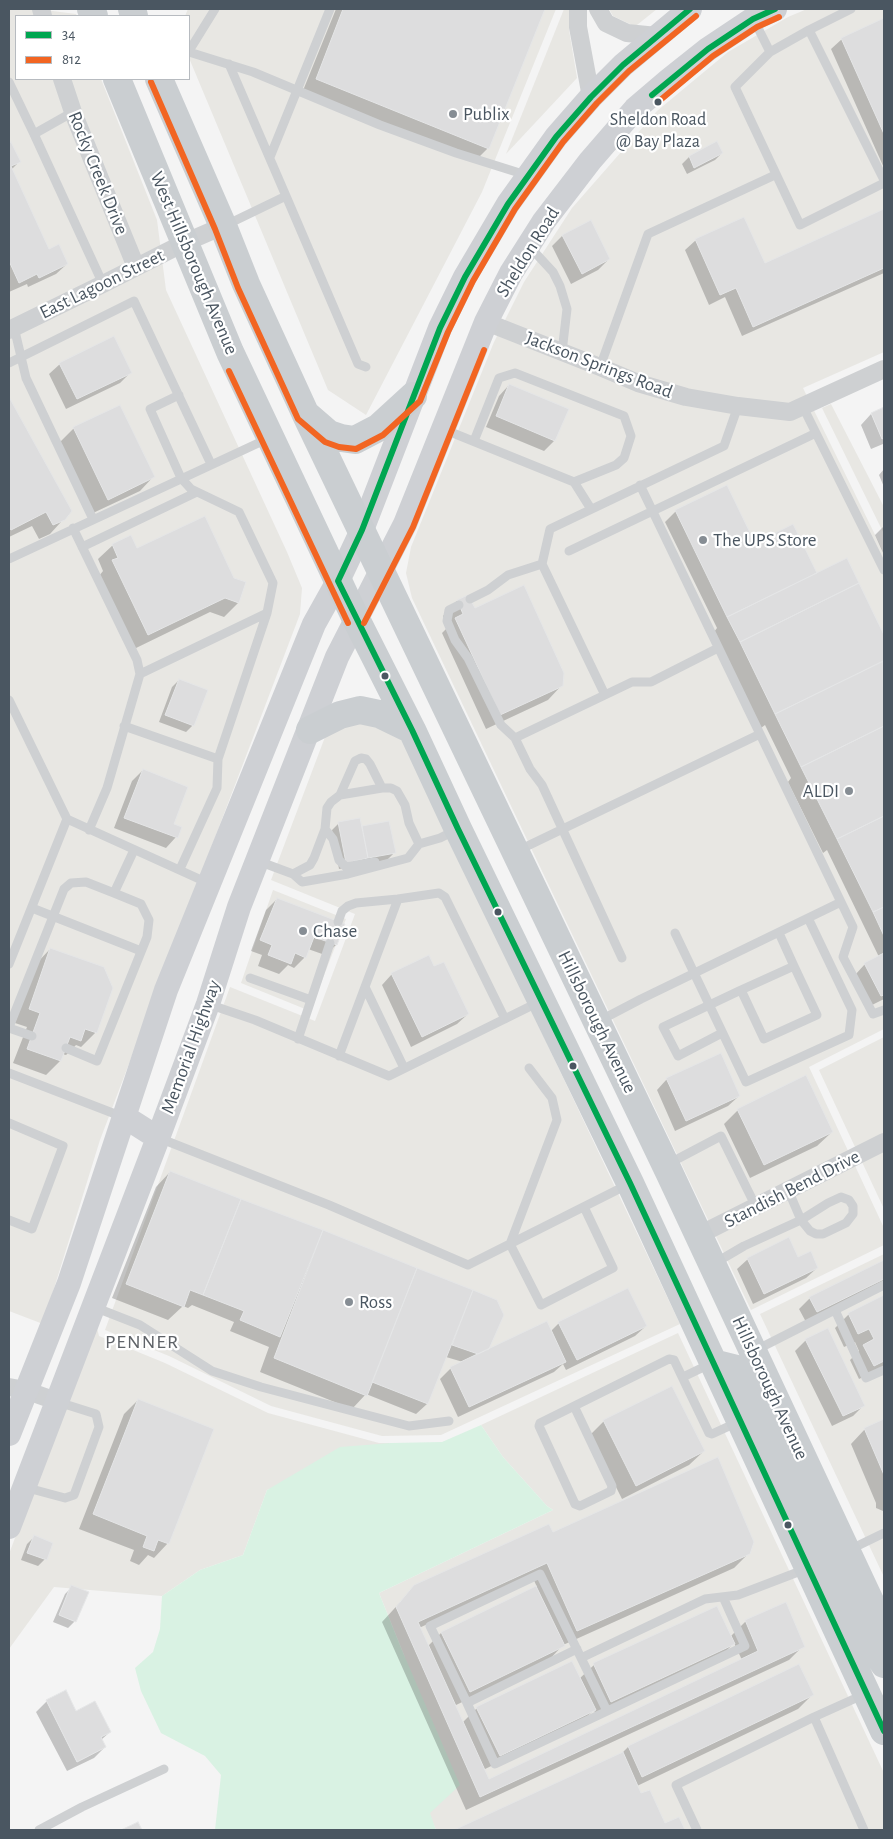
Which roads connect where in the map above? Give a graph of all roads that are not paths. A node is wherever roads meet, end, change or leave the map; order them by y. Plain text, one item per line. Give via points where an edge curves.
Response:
1 (215, 9) edge
2 (330, 9) edge
3 (578, 9) edge
4 (598, 9) edge
5 (690, 9) edge
6 (775, 9) edge
7 (851, 9) edge
8 (751, 14) edge
9 (809, 30) junction
10 (656, 36) junction
11 (190, 49) edge
12 (190, 51) edge
13 (770, 52) junction
14 (229, 64) junction
15 (62, 80) edge
16 (117, 80) edge
17 (159, 80) edge
18 (9, 82) edge
19 (298, 91) junction
20 (591, 97) junction
21 (73, 112) junction
22 (34, 134) junction
23 (270, 157) junction
24 (528, 175) junction
25 (776, 175) junction
26 (884, 182) edge
27 (286, 196) junction
28 (223, 226) junction
29 (184, 243) junction
30 (528, 246) junction
31 (136, 267) junction
32 (104, 284) junction
33 (486, 322) junction
34 (11, 328) edge
35 (562, 352) junction
36 (21, 357) junction
37 (9, 363) edge
38 (600, 366) junction
39 (366, 367) dead end
40 (884, 369) edge
41 (178, 394) junction
42 (413, 396) junction
43 (738, 406) junction
44 (804, 406) junction
45 (306, 415) junction
46 (443, 429) junction
47 (816, 433) junction
48 (270, 438) junction
49 (474, 441) junction
50 (212, 464) junction
51 (181, 478) junction
52 (574, 482) junction
53 (640, 485) junction
54 (196, 492) junction
55 (591, 509) junction
56 (652, 511) junction
57 (93, 519) junction
58 (73, 528) junction
59 (362, 530) junction
60 (82, 547) junction
61 (569, 551) dead end
62 (9, 559) edge
63 (542, 564) junction
64 (884, 570) edge
65 (380, 571) junction
66 (338, 581) junction
67 (470, 599) dead end
68 (459, 605) dead end
69 (267, 613) junction
70 (356, 619) junction
71 (718, 648) junction
72 (140, 674) junction
73 (605, 695) junction
74 (9, 700) edge
75 (124, 726) junction
76 (310, 730) junction
77 (412, 730) junction
78 (760, 734) junction
79 (515, 738) junction
80 (218, 759) junction
81 (382, 788) junction
82 (340, 795) junction
83 (67, 820) junction
84 (325, 829) junction
85 (458, 829) junction
86 (562, 829) junction
87 (89, 830) junction
88 (419, 844) junction
89 (134, 850) junction
90 (515, 852) junction
91 (408, 858) junction
92 (258, 861) junction
93 (180, 870) junction
94 (293, 874) junction
95 (210, 884) junction
96 (114, 893) junction
97 (398, 899) junction
98 (841, 902) junction
99 (32, 908) junction
100 (54, 916) junction
101 (808, 918) junction
102 (338, 922) dead end
103 (675, 933) dead end
104 (779, 933) junction
105 (330, 942) dead end
106 (141, 951) junction
107 (622, 958) dead end
108 (9, 964) edge
109 (794, 966) junction
110 (695, 973) junction
111 (250, 978) dead end
112 (365, 987) junction
113 (741, 990) junction
114 (311, 1000) junction
115 (541, 1000) junction
116 (208, 1004) junction
117 (709, 1005) junction
118 (884, 1010) edge
119 (505, 1019) junction
120 (598, 1022) junction
121 (9, 1028) edge
122 (722, 1033) junction
123 (32, 1036) dead end
124 (298, 1038) junction
125 (560, 1040) junction
126 (66, 1048) dead end
127 (339, 1056) junction
128 (404, 1068) junction
129 (529, 1068) dead end
130 (9, 1073) edge
131 (125, 1117) junction
132 (9, 1123) edge
133 (158, 1138) junction
134 (884, 1142) edge
135 (666, 1165) junction
136 (630, 1183) junction
137 (789, 1192) junction
138 (584, 1207) junction
139 (757, 1208) junction
140 (9, 1220) edge
141 (801, 1220) junction
142 (699, 1235) junction
143 (510, 1244) junction
144 (713, 1264) junction
145 (884, 1285) edge
146 (94, 1307) junction
147 (834, 1310) junction
148 (741, 1325) junction
149 (753, 1351) junction
150 (713, 1362) junction
151 (884, 1370) edge
152 (683, 1377) junction
153 (17, 1388) edge
154 (56, 1401) junction
155 (574, 1406) junction
156 (449, 1421) dead end
157 (740, 1421) junction
158 (9, 1434) edge
159 (24, 1487) junction
160 (9, 1527) edge
161 (884, 1533) edge
162 (847, 1551) junction
163 (809, 1568) junction
164 (722, 1597) junction
165 (884, 1631) edge
166 (579, 1654) junction
167 (884, 1664) edge
168 (876, 1697) edge
169 (467, 1703) junction
170 (607, 1711) junction
171 (814, 1717) junction
172 (884, 1731) edge
173 (164, 1769) dead end
174 (39, 1830) edge
175 (697, 1830) edge
176 (864, 1830) edge

1 - 11 lane
2 - 19 lane
3 - 20 street via 578,28
4 - 10 street via 606,23 627,32
5 - 10 main road
6 - 8 main road, Sheldon Road
7 - 9 lane
8 - 13 lane
8 - 30 main road, Sheldon Road via 635,110 590,161
9 - 13 lane
9 - 26 lane
10 - 20 main road
12 - 14 lane
13 - 25 lane via 735,87
14 - 19 lane
14 - 23 lane
15 - 21 street, Rocky Creek Drive
16 - 29 main road, West Hillsborough Avenue
17 - 28 main road
18 - 22 lane
19 - 23 lane
19 - 24 lane via 456,153
20 - 24 main road
21 - 22 lane
21 - 31 street, Rocky Creek Drive
22 - 32 lane
23 - 27 lane
24 - 42 main road via 464,277
25 - 26 lane via 800,225
25 - 38 lane via 648,234
27 - 28 lane
27 - 39 lane via 358,364
28 - 29 street, East Lagoon Street
28 - 45 main road
29 - 31 street, East Lagoon Street
29 - 48 main road, West Hillsborough Avenue
30 - 33 main road, Sheldon Road
30 - 35 lane via 553,272 560,286 567,309
31 - 32 street, East Lagoon Street
32 - 34 street, East Lagoon Street
33 - 35 street, Jackson Springs Road
33 - 46 main road, Sheldon Road
34 - 36 lane
35 - 38 street, Jackson Springs Road
36 - 37 lane
36 - 41 lane via 134,301
36 - 57 lane via 26,378
38 - 43 street, Jackson Springs Road via 638,383 686,397
40 - 44 street, Jackson Springs Road
41 - 50 lane
41 - 51 lane via 150,409
42 - 45 main road via 378,428 355,440 329,434
42 - 59 main road
43 - 44 street, Jackson Springs Road via 790,412
43 - 53 lane via 724,446
44 - 47 lane
45 - 59 main road, Hillsborough Avenue
46 - 49 lane
46 - 65 main road, Sheldon Road via 405,524
47 - 56 lane
47 - 64 lane
48 - 50 lane
48 - 66 main road, West Hillsborough Avenue
49 - 52 lane
49 - 52 lane via 499,378 515,373 624,416 631,436 624,458 616,465
50 - 51 lane
51 - 54 lane
51 - 57 lane
52 - 55 lane
53 - 55 lane
53 - 56 lane
54 - 60 lane
54 - 69 lane via 239,512 273,583
55 - 63 lane via 550,529
56 - 61 lane
56 - 71 lane
57 - 58 lane
58 - 60 lane
58 - 62 lane
59 - 65 main road, Hillsborough Avenue
59 - 66 main road, Memorial Highway
60 - 72 lane via 137,660
63 - 67 lane via 508,575
63 - 73 lane
65 - 70 main road, Memorial Highway
65 - 90 main road, Hillsborough Avenue
66 - 70 main road
66 - 95 main road, Memorial Highway via 314,624
68 - 79 lane via 449,610 447,621 501,725
69 - 72 lane
69 - 80 lane
70 - 76 main road, Memorial Highway via 337,657
70 - 77 main road
71 - 73 lane via 651,682 632,682
71 - 78 lane
72 - 75 lane
73 - 79 lane
74 - 83 lane
75 - 80 lane
75 - 87 lane via 107,788
76 - 77 main road via 340,715 360,710 379,714
76 - 92 main road, Memorial Highway
77 - 85 main road
78 - 86 lane
78 - 98 lane
79 - 86 lane
80 - 93 lane via 217,788
81 - 82 lane
81 - 82 lane via 370,764 361,758 355,761
81 - 88 lane via 391,788 401,795
82 - 84 lane via 327,808
83 - 87 lane
83 - 99 lane
84 - 91 lane via 333,839 339,860 346,867 396,857
84 - 94 lane via 310,864
85 - 88 lane
85 - 115 main road
86 - 90 lane
86 - 107 lane
87 - 89 lane
88 - 91 lane
89 - 93 lane
89 - 96 lane
90 - 120 main road, Hillsborough Avenue
91 - 94 lane via 302,882
92 - 94 lane
92 - 116 main road, Memorial Highway via 239,907
93 - 95 lane
95 - 131 main road, Memorial Highway via 166,990
96 - 100 lane via 86,882 71,884 64,889
96 - 106 lane via 141,904 149,920
97 - 102 lane via 348,906
97 - 112 lane
97 - 119 lane via 439,893 445,897
98 - 101 lane
98 - 118 lane via 853,927 843,957 873,1014
99 - 100 lane
99 - 108 lane
100 - 106 lane
100 - 121 lane
101 - 104 lane
101 - 122 lane via 852,1010 849,1035 746,1082
103 - 110 lane
104 - 109 lane
104 - 110 lane
105 - 114 lane
106 - 126 lane via 97,1061
109 - 113 lane
109 - 113 lane via 818,1015 764,1039
110 - 117 lane
110 - 120 lane
111 - 114 lane
112 - 127 lane
112 - 128 lane
113 - 117 lane
114 - 124 lane
115 - 119 lane
115 - 125 main road
116 - 124 lane
116 - 133 main road, Memorial Highway
117 - 122 lane
117 - 122 lane via 663,1027 678,1056
119 - 128 lane
120 - 125 main road
120 - 135 main road, Hillsborough Avenue
121 - 123 lane
124 - 127 lane
125 - 136 main road
127 - 128 lane via 389,1076
129 - 143 lane via 552,1098 557,1120
130 - 131 lane
131 - 133 main road
131 - 153 main road, Memorial Highway via 69,1283
132 - 140 lane via 63,1146 32,1229
133 - 143 lane via 329,1205 468,1265
133 - 146 main road, Memorial Highway
134 - 137 street, Standish Bend Drive
135 - 139 lane via 721,1136
135 - 142 main road, Hillsborough Avenue
136 - 138 lane
136 - 148 main road via 665,1202 714,1306
136 - 150 main road
137 - 139 street, Standish Bend Drive
137 - 141 lane
138 - 143 lane
138 - 143 lane via 614,1268 540,1305
139 - 142 street, Standish Bend Drive
141 - 141 lane via 810,1231 823,1234 846,1223 853,1214 852,1206 849,1200 841,1198
141 - 144 lane
142 - 144 main road, Hillsborough Avenue
144 - 148 main road, Hillsborough Avenue
145 - 147 lane
146 - 154 main road, Memorial Highway
146 - 156 lane via 140,1325 220,1374 409,1426
147 - 149 lane
147 - 151 lane via 866,1378
148 - 149 main road, Hillsborough Avenue
149 - 162 main road, Hillsborough Avenue
150 - 152 lane
150 - 157 main road
150 - 162 main road via 737,1369 819,1541 829,1550
152 - 155 lane via 674,1360 669,1359
152 - 157 lane via 709,1433
153 - 154 street
153 - 158 main road, Memorial Highway
154 - 159 main road, Memorial Highway
154 - 159 lane via 96,1414 99,1427 74,1495 65,1498
155 - 155 lane via 539,1426 576,1504 580,1506 611,1491 612,1486
157 - 163 main road
159 - 160 main road, Memorial Highway
161 - 162 lane
162 - 165 main road, Hillsborough Avenue
163 - 164 lane via 738,1595
163 - 167 main road via 837,1577
163 - 168 main road
164 - 166 lane via 705,1599
164 - 170 lane via 745,1646
166 - 169 lane
166 - 169 lane via 540,1574 430,1626
166 - 170 lane
168 - 171 lane
168 - 172 main road
169 - 170 lane via 495,1764
171 - 175 lane via 676,1785
171 - 176 lane
173 - 174 lane

